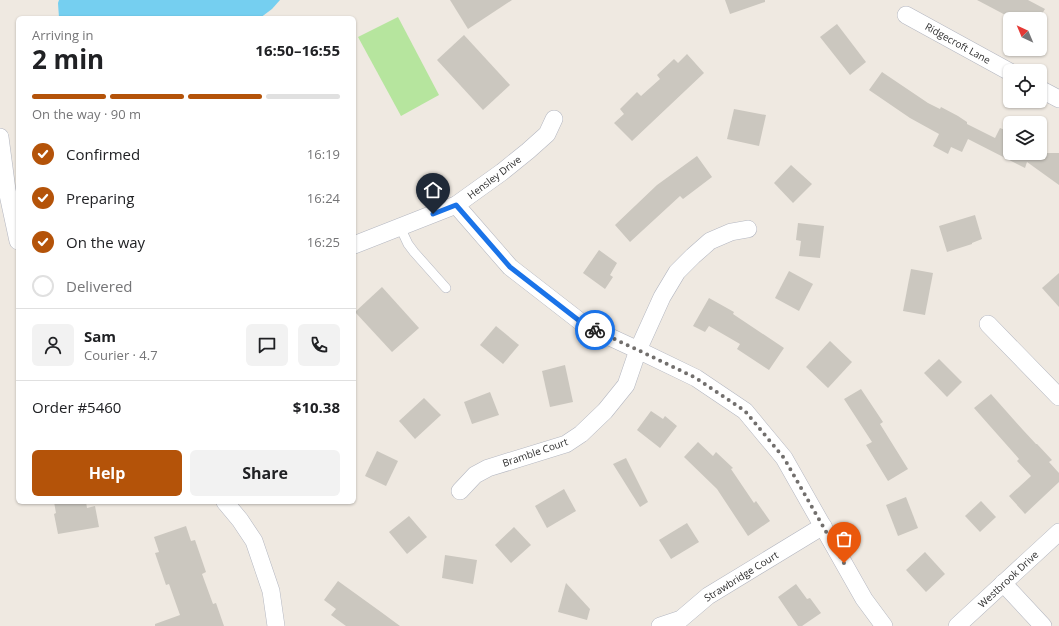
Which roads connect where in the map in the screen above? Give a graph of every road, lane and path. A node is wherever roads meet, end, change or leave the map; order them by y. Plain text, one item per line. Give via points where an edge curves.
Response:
1 (906, 15) dead end
2 (1003, 68) edge
3 (1047, 93) edge
4 (1059, 99) edge
5 (554, 119) dead end
6 (0, 137) edge
7 (456, 205) junction
8 (400, 227) junction
9 (748, 229) dead end
10 (16, 232) edge
11 (356, 244) edge
12 (446, 288) dead end
13 (988, 324) dead end
14 (638, 350) junction
15 (1059, 397) edge
16 (460, 491) dead end
17 (227, 504) edge
18 (823, 526) junction
19 (1059, 532) edge
20 (1003, 583) junction
21 (967, 623) edge
22 (276, 626) edge
23 (660, 626) edge
24 (884, 626) edge
25 (1043, 626) edge

1 - 2 street, Ridgecroft Lane
3 - 4 street
5 - 7 street, Hensley Drive via 547,134 528,151
6 - 10 street
7 - 8 street, Hensley Drive
7 - 14 street via 510,267 552,301 586,326
8 - 11 street, Hensley Drive
8 - 12 lane via 414,252
9 - 14 street, Bramble Court via 731,232 710,241 677,272 662,297
13 - 15 street
14 - 16 street, Bramble Court via 626,385 605,411 581,434 566,444 488,468 475,476
14 - 18 street via 696,378 745,411 784,458
17 - 22 street via 254,541 271,591
18 - 23 street, Strawbridge Court via 708,596 681,619
18 - 24 street via 864,599
19 - 20 street, Westbrook Drive
20 - 21 street, Westbrook Drive
20 - 25 street

